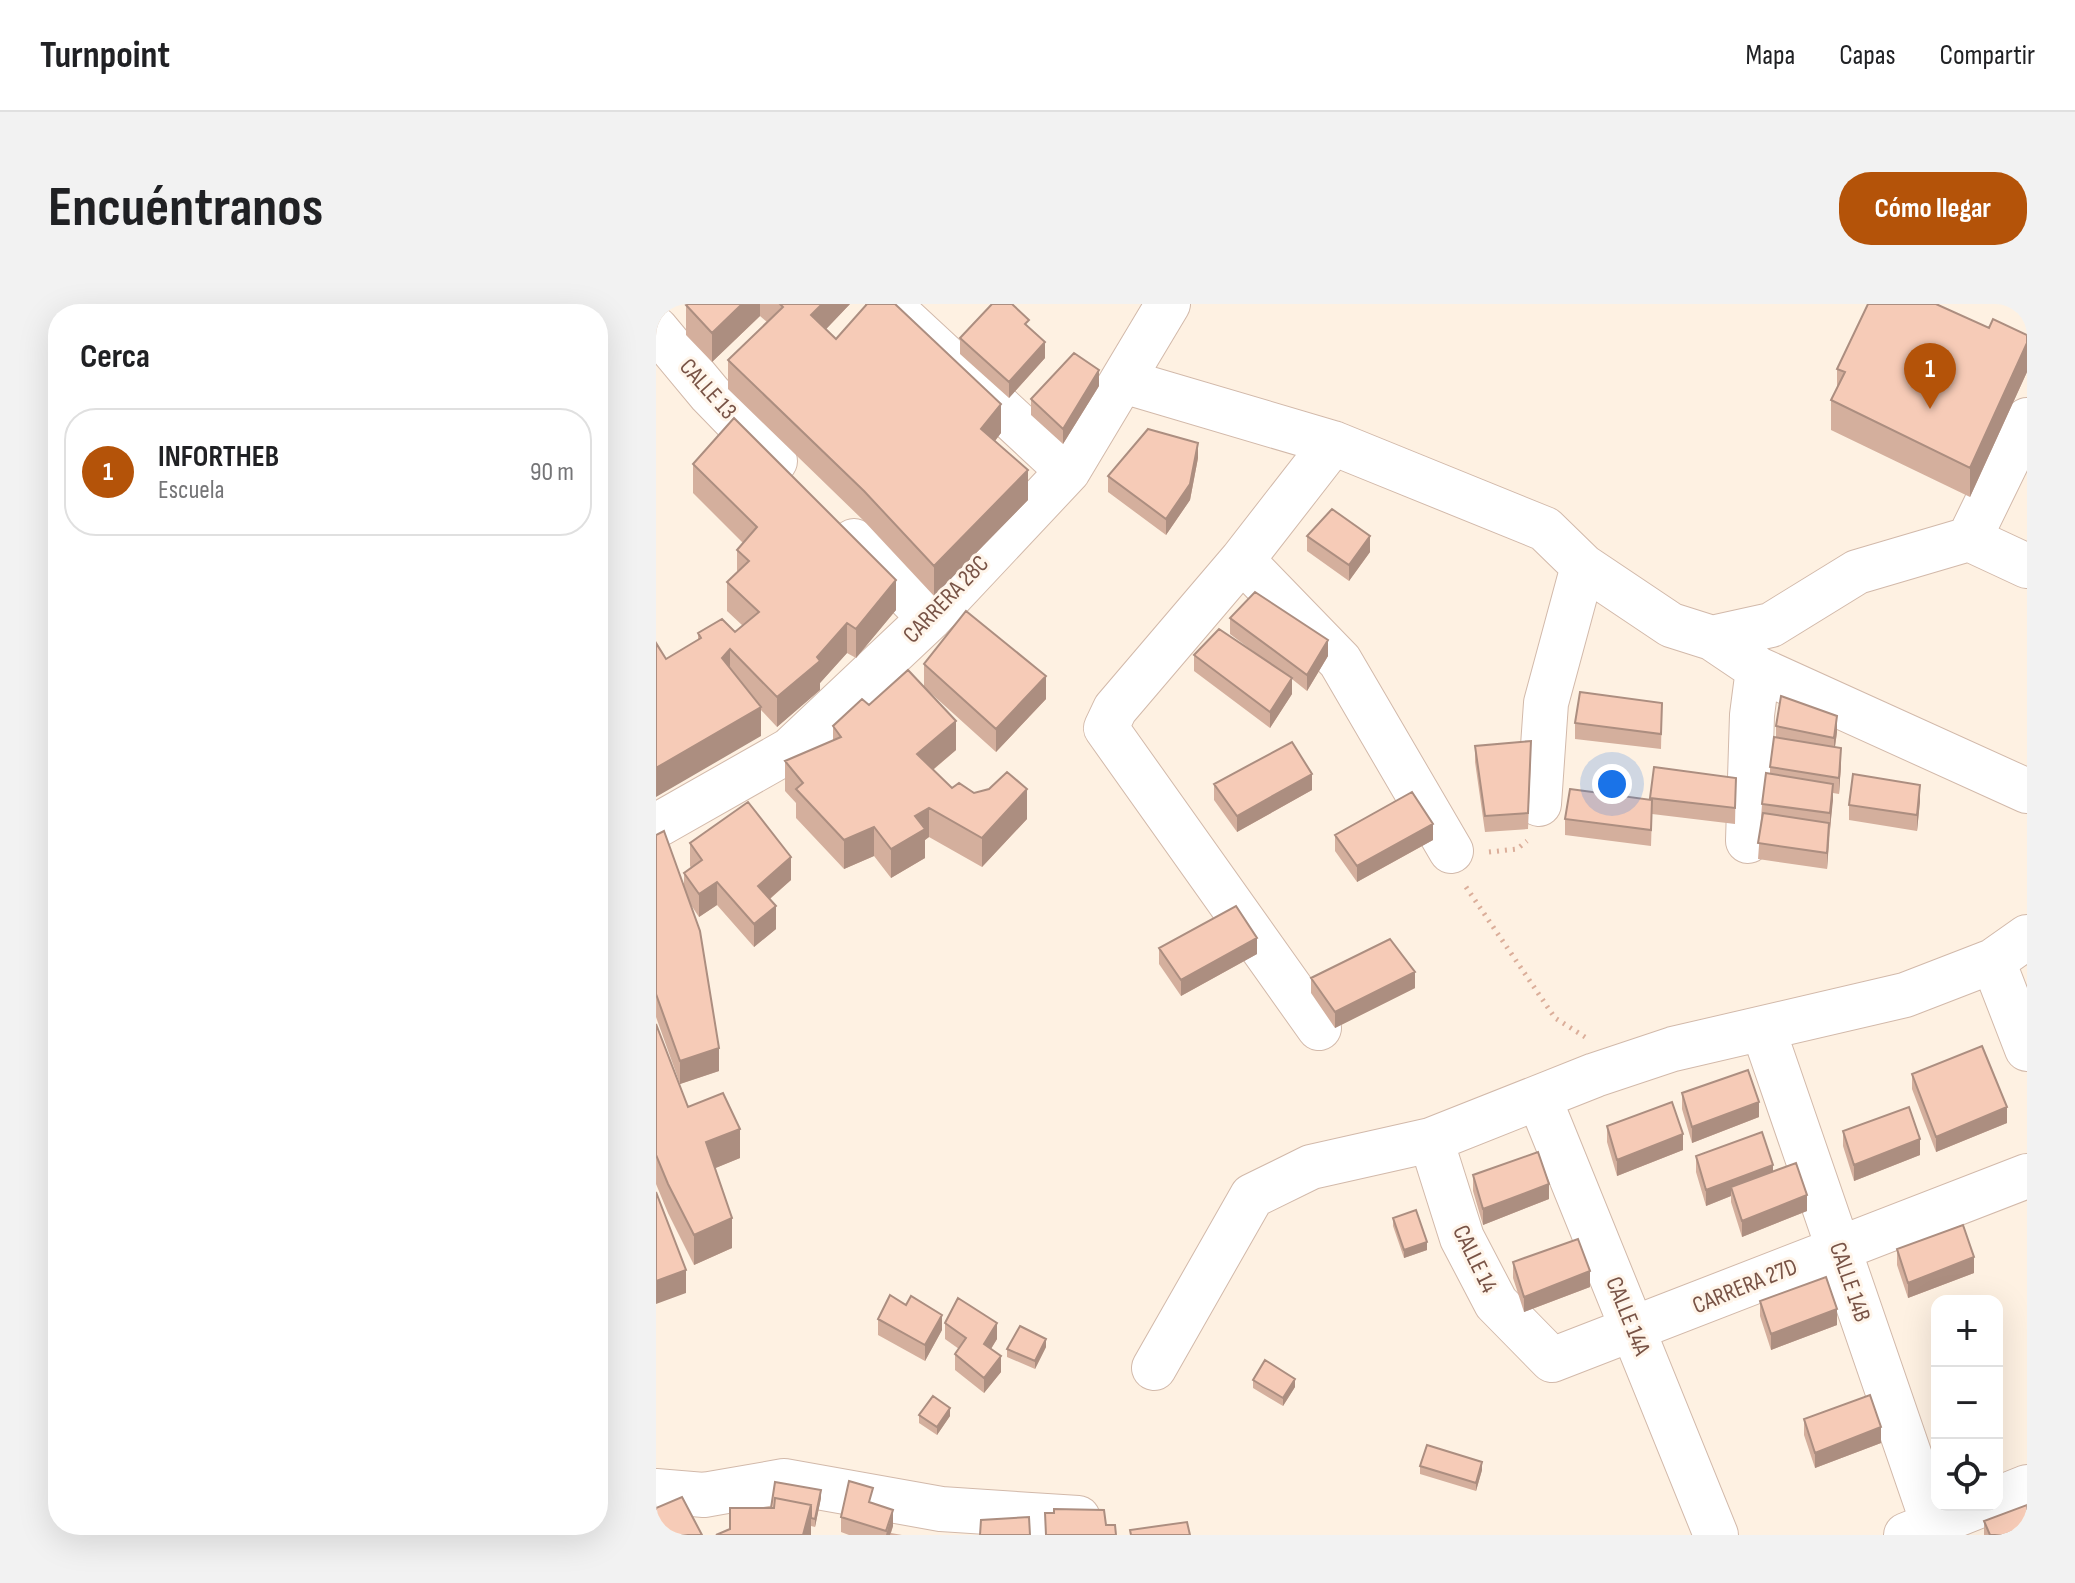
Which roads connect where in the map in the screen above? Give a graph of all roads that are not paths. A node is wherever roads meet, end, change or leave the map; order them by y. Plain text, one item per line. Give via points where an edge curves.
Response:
1 (888, 304) edge
2 (1168, 304) edge
3 (656, 329) edge
4 (1123, 381) junction
5 (2027, 420) edge
6 (1333, 443) junction
7 (1068, 471) junction
8 (798, 484) edge
9 (831, 517) edge
10 (1969, 539) junction
11 (1242, 560) junction
12 (1583, 566) junction
13 (2027, 566) edge
14 (930, 618) junction
15 (1712, 638) junction
16 (1758, 669) junction
17 (2027, 791) edge
18 (1539, 804) road end
19 (656, 826) edge
20 (1748, 841) dead end
21 (1451, 851) road end
22 (2010, 949) edge
23 (1319, 1028) dead end
24 (1763, 1029) junction
25 (2027, 1049) edge
26 (1539, 1098) junction
27 (1431, 1140) junction
28 (2027, 1176) edge
29 (1838, 1248) junction
30 (1634, 1331) junction
31 (1552, 1360) joint
32 (1154, 1368) dead end
33 (2027, 1487) edge
34 (656, 1491) edge
35 (2003, 1497) edge
36 (1968, 1511) edge
37 (1078, 1518) edge
38 (1925, 1531) edge
39 (1716, 1535) edge

1 - 7 street
2 - 4 street, CARRERA 28C
3 - 8 street, CALLE 13 via 710,394
4 - 6 street
4 - 7 street, CARRERA 28C
5 - 10 street
6 - 11 street
6 - 12 street via 1545,529
7 - 14 street, CARRERA 28C
9 - 14 street
10 - 13 street
10 - 15 street via 1857,572 1771,625
11 - 21 street via 1340,661
11 - 23 street via 1115,709 1106,728
12 - 15 street via 1671,625
12 - 18 street via 1546,703
14 - 19 street, CARRERA 28C via 790,750
15 - 16 street
16 - 17 street
16 - 20 street
22 - 24 street via 1905,995
22 - 25 street
24 - 26 street via 1673,1049
24 - 29 street, CALLE 14B
26 - 27 street
26 - 30 street, CALLE 14A
27 - 31 street, CALLE 14 via 1462,1238 1496,1303
27 - 32 street via 1311,1167 1252,1196
28 - 29 street, CARRERA 27D
29 - 30 street, CARRERA 27D
29 - 38 street, CALLE 14B
30 - 31 street, CARRERA 27D
30 - 39 street, CALLE 14A
33 - 35 street
34 - 37 street via 704,1495 784,1481 941,1509
36 - 38 street

